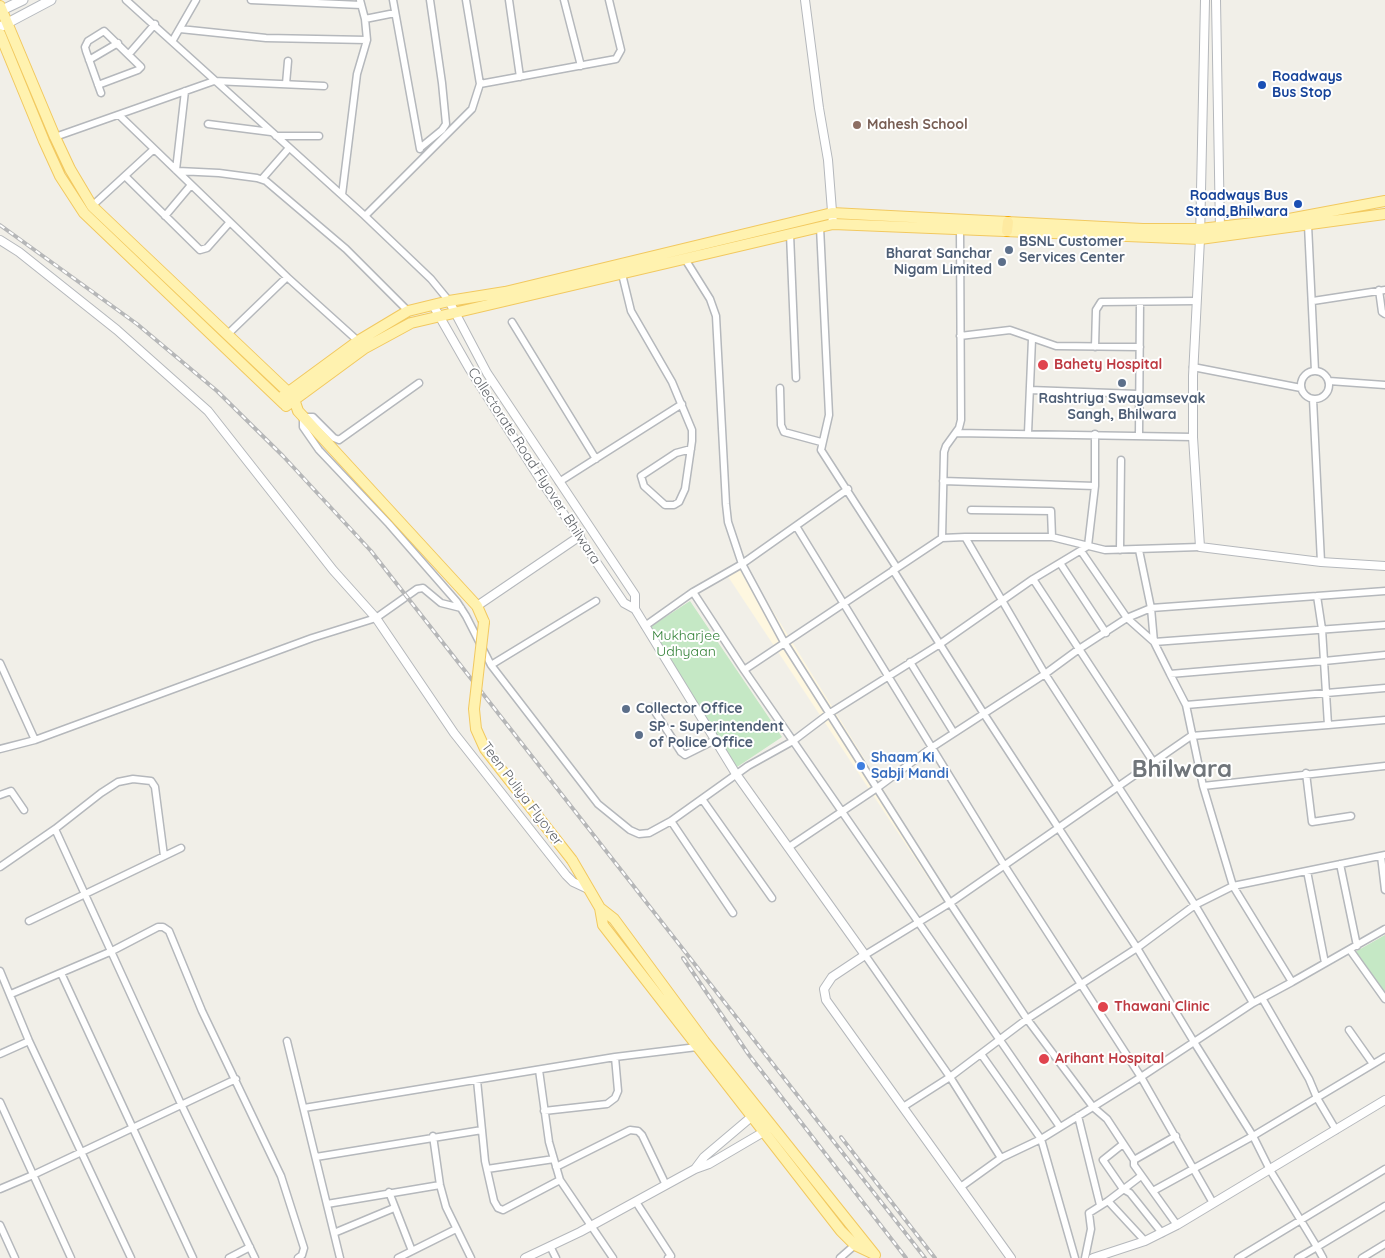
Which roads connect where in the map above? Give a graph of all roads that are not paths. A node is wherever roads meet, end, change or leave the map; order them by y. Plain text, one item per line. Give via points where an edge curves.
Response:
1 (22, 0) edge
2 (51, 0) edge
3 (126, 0) edge
4 (196, 0) edge
5 (251, 0) edge
6 (393, 0) edge
7 (430, 0) edge
8 (466, 0) edge
9 (509, 0) edge
10 (564, 0) edge
11 (609, 0) edge
12 (805, 0) edge
13 (1205, 0) edge
14 (1216, 0) edge
15 (322, 2) edge
16 (360, 2) edge
17 (1, 9) edge
18 (395, 13) junction
19 (365, 18) junction
20 (155, 24) junction
21 (4, 25) edge
22 (180, 29) junction
23 (0, 34) edge
24 (173, 40) junction
25 (367, 40) junction
26 (118, 43) junction
27 (129, 54) junction
28 (89, 60) junction
29 (288, 62) dead end
30 (581, 66) junction
31 (520, 77) junction
32 (214, 81) junction
33 (286, 84) junction
34 (480, 84) junction
35 (98, 85) junction
36 (324, 86) dead end
37 (185, 91) junction
38 (101, 93) dead end
39 (119, 114) junction
40 (208, 124) dead end
41 (274, 134) junction
42 (319, 136) dead end
43 (55, 137) junction
44 (289, 148) junction
45 (420, 148) junction
46 (154, 149) junction
47 (422, 158) junction
48 (177, 171) junction
49 (126, 177) junction
50 (262, 179) junction
51 (191, 185) junction
52 (342, 195) junction
53 (1385, 201) edge
54 (92, 206) junction
55 (1385, 214) edge
56 (165, 216) junction
57 (365, 216) junction
58 (833, 219) junction
59 (230, 222) junction
60 (1308, 225) junction
61 (820, 227) junction
62 (1007, 227) junction
63 (1219, 227) junction
64 (960, 229) junction
65 (790, 234) junction
66 (1200, 234) junction
67 (1221, 238) junction
68 (0, 240) edge
69 (685, 259) junction
70 (622, 274) junction
71 (287, 277) junction
72 (1382, 290) edge
73 (449, 301) junction
74 (1196, 301) junction
75 (1313, 301) junction
76 (1140, 302) junction
77 (434, 305) junction
78 (408, 311) junction
79 (456, 313) junction
80 (1385, 314) edge
81 (439, 317) junction
82 (512, 322) dead end
83 (228, 334) junction
84 (960, 336) junction
85 (1032, 339) junction
86 (358, 341) junction
87 (1095, 347) junction
88 (1140, 347) junction
89 (1193, 367) junction
90 (1315, 371) junction
91 (796, 378) dead end
92 (1329, 380) junction
93 (419, 383) dead end
94 (1385, 385) edge
95 (780, 388) dead end
96 (1301, 388) junction
97 (1030, 390) junction
98 (1138, 394) junction
99 (287, 399) junction
100 (1313, 399) junction
101 (682, 404) junction
102 (301, 414) junction
103 (956, 433) junction
104 (1028, 434) junction
105 (1095, 434) junction
106 (1139, 435) junction
107 (1193, 437) junction
108 (821, 442) junction
109 (691, 450) junction
110 (596, 459) junction
111 (1121, 460) dead end
112 (943, 481) junction
113 (559, 482) junction
114 (1094, 486) junction
115 (848, 489) junction
116 (971, 510) dead end
117 (796, 526) junction
118 (580, 536) junction
119 (965, 537) junction
120 (1052, 537) junction
121 (942, 538) junction
122 (1088, 546) junction
123 (1200, 547) junction
124 (1120, 550) junction
125 (1139, 550) junction
126 (1081, 551) junction
127 (1321, 562) junction
128 (1060, 563) junction
129 (742, 564) junction
130 (1385, 566) edge
131 (895, 569) junction
132 (1033, 579) junction
133 (1385, 591) edge
134 (693, 592) junction
135 (1317, 596) junction
136 (1003, 599) junction
137 (596, 600) dead end
138 (844, 604) junction
139 (477, 606) junction
140 (461, 608) junction
141 (1151, 608) junction
142 (635, 609) junction
143 (376, 618) junction
144 (1127, 618) junction
145 (1385, 625) edge
146 (645, 626) junction
147 (1322, 630) junction
148 (1106, 634) junction
149 (784, 642) junction
150 (1154, 642) junction
151 (940, 644) junction
152 (1079, 649) junction
153 (1385, 655) edge
154 (1324, 661) junction
155 (910, 662) junction
156 (0, 663) edge
157 (491, 665) junction
158 (744, 670) junction
159 (1045, 674) junction
160 (1170, 674) junction
161 (888, 676) junction
162 (1385, 688) edge
163 (1326, 694) junction
164 (1186, 705) junction
165 (652, 707) dead end
166 (830, 713) junction
167 (984, 714) junction
168 (1385, 720) edge
169 (1328, 725) junction
170 (954, 733) junction
171 (1191, 736) junction
172 (35, 740) junction
173 (715, 740) junction
174 (793, 741) junction
175 (931, 748) junction
176 (0, 749) edge
177 (1154, 763) junction
178 (1385, 766) edge
179 (736, 774) junction
180 (1306, 774) junction
181 (1119, 786) junction
182 (1203, 786) junction
183 (877, 788) junction
184 (0, 796) edge
185 (702, 799) junction
186 (24, 810) dead end
187 (843, 811) junction
188 (1351, 816) dead end
189 (671, 821) junction
190 (56, 829) junction
191 (1060, 829) junction
192 (789, 847) junction
193 (181, 848) dead end
194 (164, 856) junction
195 (1383, 856) edge
196 (1340, 864) junction
197 (1004, 865) junction
198 (0, 868) edge
199 (1308, 871) junction
200 (1233, 886) junction
201 (588, 889) junction
202 (1385, 890) edge
203 (86, 894) junction
204 (772, 898) dead end
205 (950, 903) junction
206 (1195, 905) junction
207 (600, 908) junction
208 (733, 913) dead end
209 (29, 921) dead end
210 (918, 923) junction
211 (1385, 930) edge
212 (1357, 946) junction
213 (1137, 948) junction
214 (112, 950) junction
215 (1350, 950) junction
216 (865, 955) junction
217 (1325, 963) junction
218 (0, 971) edge
219 (62, 973) junction
220 (1292, 982) junction
221 (1082, 986) junction
222 (11, 994) junction
223 (1262, 998) junction
224 (1385, 1000) edge
225 (1253, 1003) junction
226 (1027, 1019) junction
227 (1349, 1030) dead end
228 (1000, 1040) junction
229 (29, 1041) junction
230 (287, 1041) dead end
231 (1194, 1042) junction
232 (697, 1047) junction
233 (0, 1054) edge
234 (981, 1054) junction
235 (1385, 1057) edge
236 (615, 1058) junction
237 (1373, 1064) junction
238 (539, 1070) junction
239 (950, 1077) junction
240 (1141, 1077) junction
241 (236, 1079) junction
242 (476, 1080) junction
243 (1317, 1098) junction
244 (1385, 1100) edge
245 (0, 1102) edge
246 (181, 1104) junction
247 (903, 1107) junction
248 (1093, 1107) junction
249 (304, 1108) junction
250 (544, 1111) junction
251 (756, 1113) junction
252 (1078, 1116) junction
253 (133, 1127) junction
254 (1060, 1127) junction
255 (482, 1130) junction
256 (768, 1130) junction
257 (1336, 1130) junction
258 (433, 1136) junction
259 (1176, 1136) junction
260 (1253, 1136) junction
261 (1041, 1139) junction
262 (1123, 1144) junction
263 (81, 1152) junction
264 (316, 1157) junction
265 (1000, 1158) junction
266 (554, 1159) junction
267 (1134, 1160) junction
268 (556, 1167) junction
269 (486, 1168) junction
270 (1194, 1168) junction
271 (694, 1169) junction
272 (1385, 1169) edge
273 (1270, 1170) junction
274 (33, 1175) junction
275 (1142, 1176) junction
276 (560, 1180) junction
277 (440, 1184) junction
278 (666, 1185) junction
279 (962, 1186) junction
280 (0, 1189) edge
281 (1123, 1189) junction
282 (1153, 1191) junction
283 (389, 1192) junction
284 (1108, 1201) junction
285 (636, 1202) junction
286 (1213, 1203) junction
287 (327, 1204) junction
288 (1100, 1205) junction
289 (1385, 1206) edge
290 (394, 1208) junction
291 (1301, 1220) junction
292 (0, 1225) edge
293 (1177, 1225) junction
294 (590, 1227) junction
295 (456, 1229) junction
296 (334, 1233) junction
297 (1162, 1233) junction
298 (1145, 1241) junction
299 (859, 1242) junction
300 (1385, 1244) edge
301 (550, 1246) junction
302 (250, 1247) junction
303 (1317, 1247) junction
304 (412, 1251) junction
305 (876, 1256) edge
306 (671, 1257) edge
307 (15, 1258) edge
308 (70, 1258) edge
309 (131, 1258) edge
310 (193, 1258) edge
311 (229, 1258) edge
312 (255, 1258) edge
313 (298, 1258) edge
314 (340, 1258) edge
315 (398, 1258) edge
316 (471, 1258) edge
317 (526, 1258) edge
318 (556, 1258) edge
319 (613, 1258) edge
320 (840, 1258) edge
321 (1011, 1258) edge
322 (1075, 1258) edge
323 (1085, 1258) edge
324 (1093, 1258) edge
325 (1238, 1258) edge
326 (1298, 1258) edge
327 (1323, 1258) edge
328 (1362, 1258) edge

1 - 17 main road
2 - 21 main road
3 - 20 street
4 - 22 street
5 - 15 street
6 - 18 street
7 - 45 street via 446,124
8 - 34 street
9 - 31 street
10 - 30 street
11 - 30 street via 621,50 619,56 612,61
12 - 58 street via 828,160
13 - 66 street
14 - 63 street
15 - 16 street
16 - 19 street
17 - 21 main road
18 - 19 street
18 - 45 street
19 - 25 street
20 - 24 street
20 - 27 street
21 - 43 main road
22 - 24 street
22 - 25 street via 266,38
23 - 99 main road via 52,159 84,213
24 - 32 street
25 - 52 street via 357,74
26 - 27 street
26 - 28 street
26 - 28 street via 106,32 99,33 86,44
27 - 35 street via 140,64 139,69
28 - 35 street
29 - 33 street
30 - 31 street
31 - 34 street
32 - 33 street
32 - 37 street
32 - 41 street
33 - 36 street
34 - 47 street via 468,114
35 - 38 street
37 - 39 street
37 - 48 street
39 - 43 street
39 - 46 street
40 - 41 street
41 - 42 street
41 - 44 street
43 - 54 main road
44 - 50 street
44 - 52 street
45 - 47 street
46 - 48 street
46 - 49 street
47 - 57 street
48 - 50 street
48 - 51 street
49 - 54 street
49 - 56 street
50 - 78 street via 346,249
51 - 56 street
51 - 59 street
52 - 57 street
53 - 63 main road via 1290,219
54 - 83 main road
55 - 60 main road
56 - 59 street via 202,251
57 - 73 street
58 - 61 main road
58 - 62 main road
58 - 64 main road
58 - 73 main road via 505,292
59 - 71 street
60 - 67 main road
60 - 75 street
61 - 65 main road
61 - 108 street via 829,415
62 - 64 main road
62 - 66 main road
63 - 66 main road
63 - 67 street
64 - 84 street
65 - 69 main road
65 - 91 street
66 - 67 main road
66 - 74 street
68 - 143 street via 117,330 208,411 332,570
69 - 70 main road
69 - 129 street via 710,299 716,316 726,504 728,522
70 - 79 main road
70 - 101 street via 631,311
71 - 83 street
71 - 86 street
72 - 75 street
72 - 80 street via 1382,312
73 - 77 main road
73 - 79 street
74 - 76 street
74 - 89 street
75 - 90 street
76 - 87 street via 1101,302 1096,310
76 - 88 street
77 - 78 main road
77 - 81 street, Collectorate Road Flyover, Bhilwara
78 - 86 main road
79 - 81 main road
79 - 113 street via 478,359
81 - 99 main road via 411,322 388,334
81 - 118 street, Collectorate Road Flyover, Bhilwara
82 - 110 street
83 - 99 main road
84 - 85 street via 1010,330
84 - 103 street via 961,420
85 - 87 street via 1062,346
85 - 97 street
86 - 99 main road
87 - 88 street
88 - 98 street
89 - 96 street
89 - 107 street
90 - 92 street via 1324,373
90 - 96 street via 1304,376
92 - 94 street
92 - 100 street via 1329,390 1322,398
93 - 102 street via 339,440 314,417
95 - 108 street via 784,432
96 - 100 street
97 - 98 street
97 - 104 street
98 - 106 street
99 - 102 main road
100 - 127 street
101 - 109 street via 692,430
101 - 110 street
102 - 139 main road, Teen Puliya Flyover
102 - 140 street via 303,427 311,441 389,524
103 - 104 street
103 - 112 street via 946,446
104 - 105 street
105 - 106 street
105 - 114 street
106 - 107 street
107 - 123 street
108 - 115 street via 824,455
109 - 109 street via 682,496 674,505 665,506 644,486 641,476 676,453
110 - 113 street
111 - 124 street
112 - 114 street
112 - 121 street
113 - 142 street via 635,595
114 - 122 street
115 - 117 street
115 - 131 street
116 - 120 street via 1048,510 1052,512
117 - 129 street
117 - 138 street
118 - 139 street
118 - 142 street, Collectorate Road Flyover, Bhilwara via 622,599
119 - 120 street
119 - 121 street
119 - 136 street
120 - 122 street
121 - 131 street
122 - 124 street
122 - 126 street
123 - 125 street
123 - 127 street
124 - 125 street
125 - 141 street
126 - 128 street
126 - 144 street
127 - 130 street
128 - 132 street
128 - 148 street
129 - 134 street
129 - 149 street
131 - 138 street
131 - 151 street
132 - 136 street
132 - 152 street
133 - 135 street
134 - 146 street
134 - 158 street
135 - 141 street
135 - 147 street
136 - 151 street
136 - 159 street
137 - 157 street
138 - 149 street
138 - 161 street
139 - 201 main road, Teen Puliya Flyover, bridge via 484,622 474,709 476,728 485,750 572,860
140 - 143 street via 441,602 423,588
140 - 157 street
141 - 144 street
141 - 150 street
142 - 146 street
143 - 172 street via 312,638
143 - 201 street via 454,734 566,875
144 - 148 street
144 - 150 street
145 - 147 street
146 - 173 street
147 - 150 street
147 - 154 street
148 - 152 street
149 - 158 street
149 - 166 street
150 - 160 street
151 - 155 street
151 - 167 street
152 - 159 street
152 - 177 street
153 - 154 street
154 - 160 street
154 - 163 street
155 - 161 street
155 - 170 street
156 - 172 street
157 - 189 street via 598,804 638,834 649,833
158 - 174 street
159 - 167 street
159 - 181 street
160 - 164 street
161 - 166 street
161 - 175 street
162 - 163 street
163 - 164 street
163 - 169 street
164 - 171 street
165 - 173 street via 685,755
166 - 174 street
166 - 183 street
167 - 170 street
167 - 191 street
168 - 169 street
169 - 171 street
170 - 175 street
171 - 177 street
171 - 182 street
172 - 176 street
173 - 179 street
174 - 179 street
174 - 187 street
175 - 183 street
175 - 197 street
177 - 181 street
178 - 180 street
179 - 185 street
179 - 192 street
180 - 182 street
180 - 188 street via 1312,822
181 - 191 street
181 - 206 street
182 - 200 street
183 - 187 street
183 - 205 street
184 - 186 street via 14,793
185 - 189 street
185 - 204 street
187 - 192 street
187 - 210 street
189 - 208 street
190 - 194 street via 118,782 133,779 151,781 157,796
190 - 198 street
190 - 203 street
191 - 197 street
191 - 213 street
192 - 216 street
193 - 194 street
194 - 203 street
195 - 196 street
195 - 202 street
196 - 199 street
196 - 212 street
197 - 205 street
197 - 221 street
199 - 200 street
199 - 217 street
200 - 206 street
200 - 220 street
201 - 207 main road, Teen Puliya Flyover
203 - 209 street
203 - 214 street
205 - 210 street
205 - 226 street
206 - 213 street
206 - 225 street
207 - 232 main road via 603,925
207 - 251 main road via 614,919
210 - 216 street
210 - 228 street
211 - 212 street
212 - 215 street
213 - 221 street
213 - 231 street
214 - 219 street
214 - 241 street via 158,927 169,931 202,1011
214 - 246 street
215 - 217 street
215 - 224 street
216 - 239 street
216 - 247 street via 832,977 824,989 826,1000
217 - 220 street
218 - 222 street
219 - 222 street
219 - 253 street
220 - 223 street
221 - 226 street
221 - 240 street
222 - 229 street
223 - 225 street
223 - 243 street
225 - 231 street
226 - 228 street
226 - 248 street
227 - 237 street
228 - 234 street
228 - 254 street
229 - 233 street
229 - 263 street
230 - 249 street
231 - 240 street
231 - 260 street
232 - 236 street
232 - 251 main road
234 - 239 street
234 - 261 street
235 - 237 street
236 - 238 street
236 - 250 street via 618,1091 607,1104
237 - 243 street
238 - 242 street
238 - 250 street
239 - 247 street
239 - 265 street
240 - 248 street
240 - 259 street
241 - 246 street
241 - 313 street via 270,1150 292,1207 304,1248
242 - 249 street
242 - 255 street
243 - 257 street
243 - 260 street
244 - 257 street
245 - 274 street
246 - 253 street
246 - 302 street
247 - 279 street
248 - 252 street
248 - 262 street via 1108,1119
249 - 264 street
250 - 266 street
251 - 256 main road
251 - 271 street
252 - 254 street
252 - 288 street
253 - 263 street
253 - 310 street
254 - 261 street
255 - 258 street
255 - 269 street
256 - 271 street via 710,1164
256 - 299 main road
257 - 273 street
258 - 264 street
258 - 277 street
259 - 267 street
259 - 270 street
260 - 270 street
260 - 273 street
261 - 265 street
261 - 322 street
262 - 267 street
262 - 281 street via 1103,1160
263 - 274 street
263 - 309 street
264 - 287 street
265 - 279 street
266 - 268 street
266 - 269 street
267 - 275 street
268 - 276 street
268 - 278 street via 630,1130 638,1131
269 - 276 street via 494,1201 503,1210
270 - 282 street
270 - 286 street
271 - 278 street
272 - 291 street
273 - 286 street
273 - 291 street
274 - 280 street
274 - 308 street
275 - 281 street
275 - 282 street
276 - 294 street
277 - 283 street
277 - 295 street
278 - 285 street
279 - 321 street
281 - 284 street
281 - 297 street via 1130,1193
282 - 293 street
283 - 287 street
283 - 290 street
284 - 288 street
284 - 298 street
285 - 294 street
285 - 306 street
286 - 293 street
287 - 296 street
288 - 323 street via 1089,1212 1091,1229
289 - 303 street
290 - 296 street
290 - 304 street
291 - 303 street
291 - 325 street
292 - 307 street
293 - 297 street
294 - 301 street
294 - 319 street
295 - 304 street
295 - 316 street
296 - 314 street
297 - 298 street
298 - 324 street
299 - 305 main road
299 - 320 street
300 - 328 street
301 - 317 street
301 - 318 street
302 - 311 street
302 - 312 street
303 - 326 street
303 - 327 street
304 - 315 street

